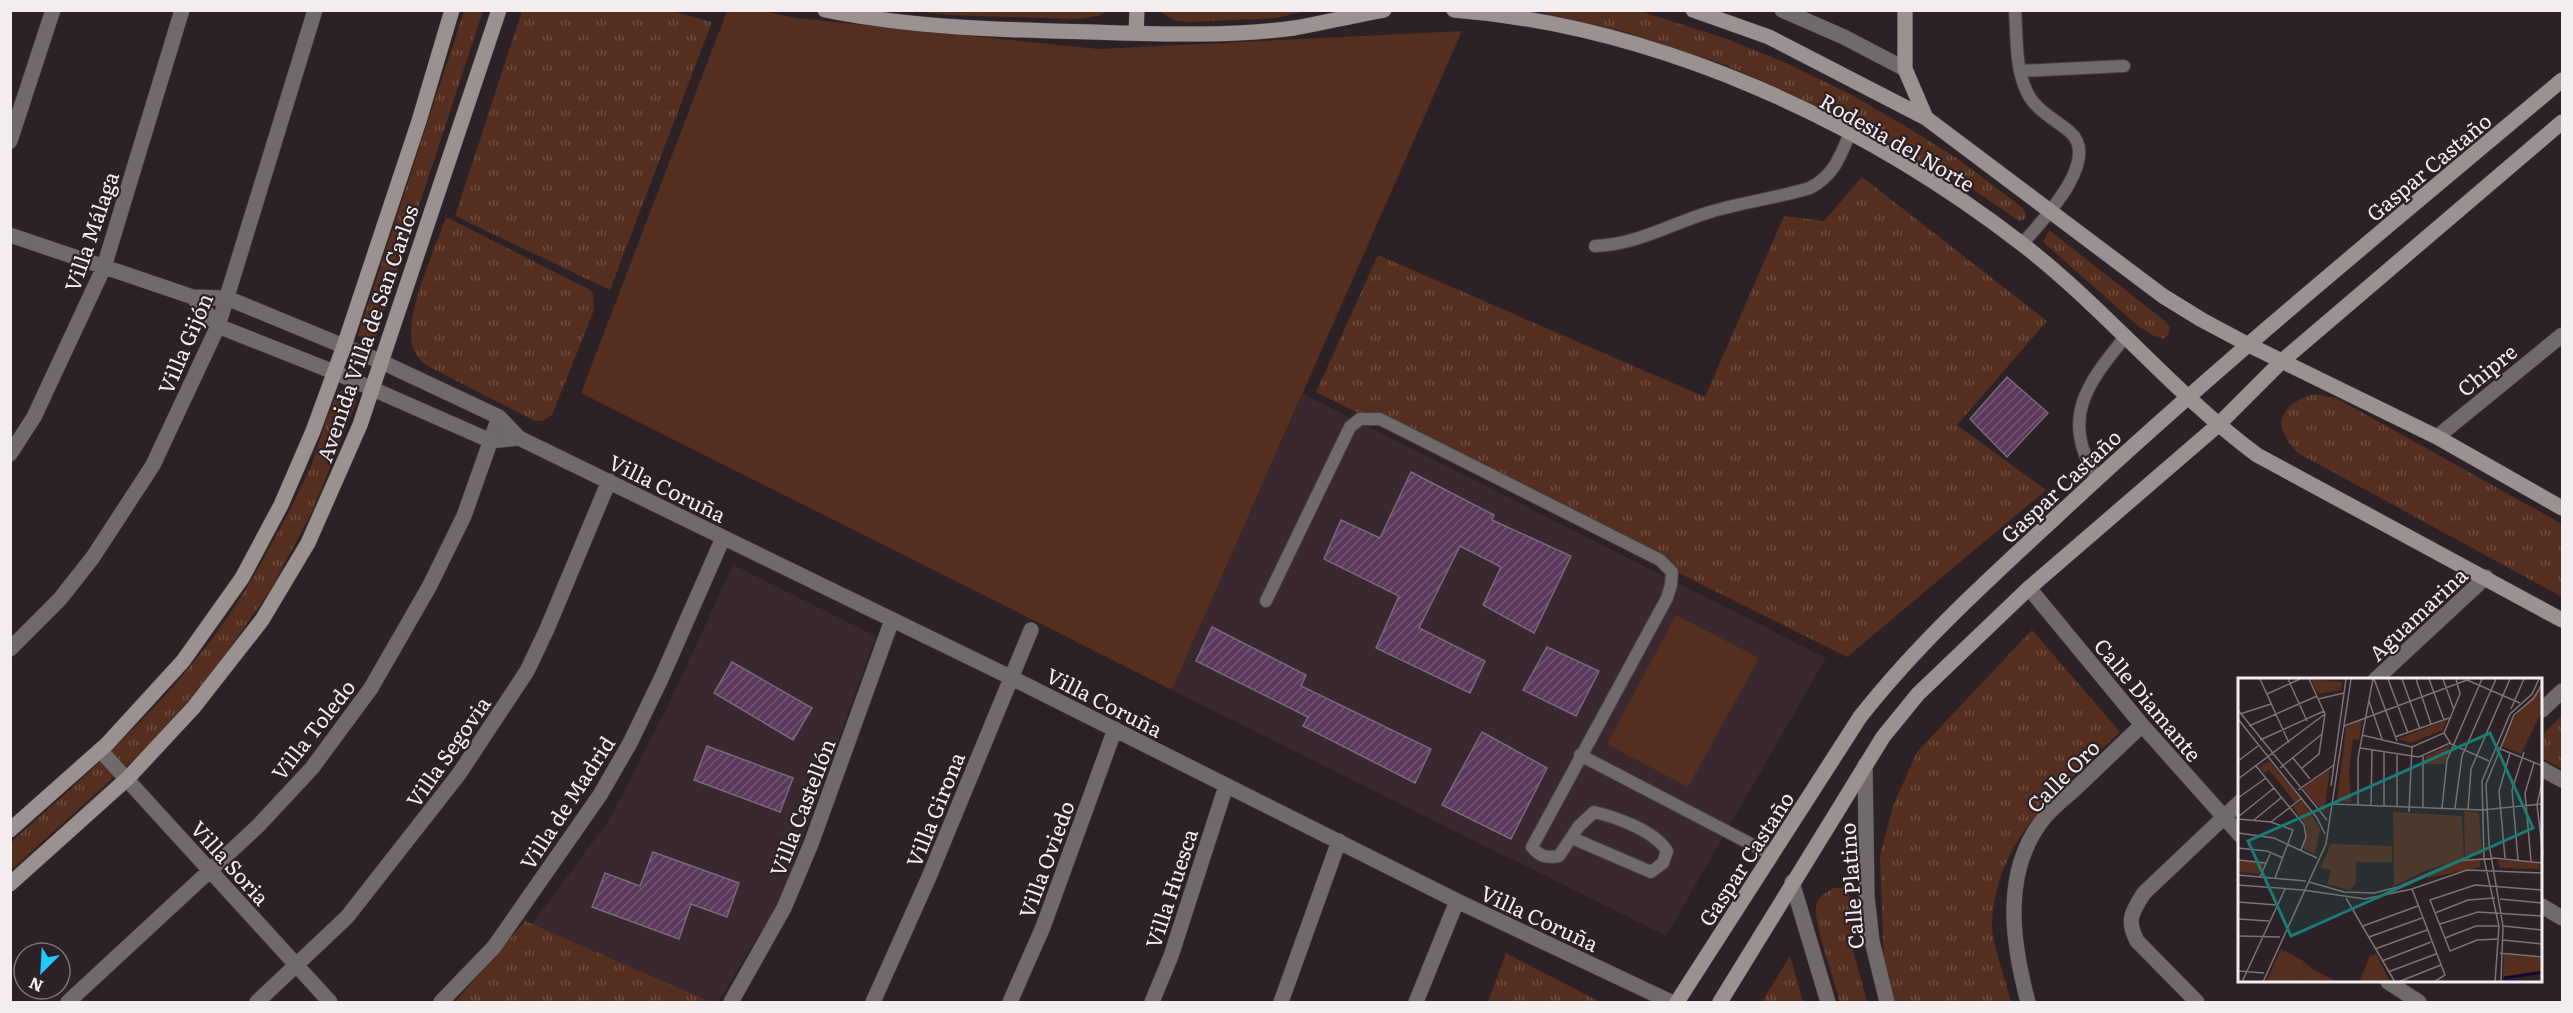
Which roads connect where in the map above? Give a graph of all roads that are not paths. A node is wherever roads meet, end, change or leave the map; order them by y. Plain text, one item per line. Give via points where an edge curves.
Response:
1 (53, 10) edge
2 (182, 10) edge
3 (315, 10) edge
4 (452, 10) edge
5 (499, 10) edge
6 (825, 10) edge
7 (1137, 10) edge
8 (1384, 10) edge
9 (1454, 10) edge
10 (1693, 10) edge
11 (1782, 10) edge
12 (1905, 10) edge
13 (2015, 10) edge
14 (1136, 33) junction
15 (2124, 66) dead end
16 (1905, 69) junction
17 (2020, 71) junction
18 (2562, 80) edge
19 (1926, 118) junction
20 (2562, 122) edge
21 (1850, 133) junction
22 (10, 141) edge
23 (2051, 211) junction
24 (10, 235) edge
25 (2022, 244) junction
26 (1595, 246) dead end
27 (104, 267) junction
28 (193, 297) junction
29 (227, 298) junction
30 (218, 326) junction
31 (2562, 334) edge
32 (2127, 336) junction
33 (2247, 344) junction
34 (344, 346) junction
35 (2282, 361) junction
36 (382, 362) junction
37 (334, 372) junction
38 (372, 389) junction
39 (2189, 396) junction
40 (499, 417) junction
41 (2218, 425) junction
42 (2437, 437) junction
43 (519, 438) junction
44 (491, 441) junction
45 (10, 454) edge
46 (2097, 479) junction
47 (609, 481) junction
48 (2562, 508) edge
49 (723, 538) junction
50 (2486, 577) junction
51 (2029, 588) junction
52 (1266, 601) dead end
53 (892, 620) junction
54 (2562, 620) edge
55 (1031, 630) dead end
56 (10, 649) edge
57 (1010, 677) junction
58 (2378, 678) edge
59 (2562, 691) edge
60 (2543, 708) edge
61 (2142, 725) junction
62 (1115, 729) junction
63 (100, 750) junction
64 (1580, 755) junction
65 (1865, 765) junction
66 (2543, 770) edge
67 (128, 778) junction
68 (2562, 780) edge
69 (1226, 786) junction
70 (2238, 804) edge
71 (2223, 816) junction
72 (10, 830) edge
73 (2238, 833) edge
74 (1572, 838) junction
75 (1339, 841) junction
76 (1772, 855) junction
77 (211, 871) junction
78 (1792, 882) junction
79 (10, 884) edge
80 (1457, 901) junction
81 (2543, 907) edge
82 (2562, 918) edge
83 (297, 967) junction
84 (2391, 983) edge
85 (68, 1002) edge
86 (257, 1002) edge
87 (330, 1002) edge
88 (441, 1002) edge
89 (731, 1002) edge
90 (873, 1002) edge
91 (1010, 1002) edge
92 (1152, 1002) edge
93 (1281, 1002) edge
94 (1416, 1002) edge
95 (1671, 1002) edge
96 (1677, 1002) edge
97 (1720, 1002) edge
98 (1828, 1002) edge
99 (1887, 1002) edge
100 (2028, 1002) edge
101 (2197, 1002) edge
102 (2420, 1002) edge

1 - 22 street
2 - 27 street, Villa Málaga
3 - 29 street, Villa Gijón
4 - 34 street, Avenida Villa de San Carlos
5 - 36 street, Avenida Villa de San Carlos
6 - 14 street via 874,20 963,28
7 - 14 street
8 - 14 street via 1294,28 1236,33
9 - 21 street, Rodesia del Norte via 1542,21 1660,52 1717,72
10 - 19 street, Rodesia del Norte via 1769,37
11 - 16 street
12 - 16 street
13 - 17 lane
15 - 17 lane
16 - 19 street
17 - 23 lane via 2027,93 2040,109 2073,134 2080,146 2074,174
18 - 33 street, Gaspar Castaño
19 - 23 street, Rodesia del Norte
20 - 35 street
21 - 25 street, Rodesia del Norte via 1923,175
21 - 26 lane via 1838,163 1810,188 1713,211 1637,240
23 - 25 lane
23 - 33 street, Rodesia del Norte via 2163,296
24 - 27 street, Villa Coruña
25 - 32 street, Rodesia del Norte
27 - 28 street, Villa Coruña
27 - 45 street, Villa Málaga via 34,417
28 - 29 street, Villa Coruña
28 - 30 street
29 - 30 street, Villa Gijón
29 - 34 street, Villa Coruña
30 - 37 street
30 - 56 street, Villa Gijón via 153,465 132,499 60,599
31 - 42 street, Chipre
32 - 39 street, Rodesia del Norte
32 - 46 lane via 2096,374 2081,411 2080,445
33 - 35 street, Rodesia del Norte
33 - 39 street, Gaspar Castaño
34 - 36 street, Villa Coruña
34 - 37 street, Avenida Villa de San Carlos
35 - 41 street
35 - 42 street, Rodesia del Norte
36 - 38 street, Avenida Villa de San Carlos
36 - 40 street, Villa Coruña
37 - 38 street
37 - 63 street, Avenida Villa de San Carlos via 281,506 242,578 183,661
38 - 44 street
38 - 67 street, Avenida Villa de San Carlos via 308,543 262,620 194,707
39 - 41 street, Rodesia del Norte
39 - 46 street, Gaspar Castaño
40 - 43 street, Villa Coruña
40 - 44 street, Villa Toledo
41 - 50 street, Rodesia del Norte via 2257,455
41 - 51 street
42 - 48 street, Rodesia del Norte
43 - 44 street
43 - 47 street, Villa Coruña
44 - 77 street, Villa Toledo via 464,516 371,688 312,768
46 - 76 street, Gaspar Castaño via 1934,630 1895,673 1860,717
47 - 49 street, Villa Coruña
47 - 83 street, Villa Segovia via 547,629 504,707 407,843 347,917
49 - 53 street, Villa Coruña
49 - 88 street, Villa de Madrid via 661,679 600,795 494,947
50 - 54 street, Rodesia del Norte
50 - 58 street, Aguamarina
51 - 61 street, Calle Diamante
51 - 65 street via 1918,694
52 - 64 lane via 1350,427 1360,419 1380,419 1660,560 1672,572 1667,598
53 - 57 street, Villa Coruña
53 - 89 street, Villa Castellón via 811,844 784,908
55 - 57 street, Villa Girona
57 - 62 street, Villa Coruña
57 - 90 street, Villa Girona via 929,877
59 - 60 street
61 - 71 street, Calle Diamante
61 - 100 street, Calle Oro via 2044,817 2027,846 2016,880 2013,928
62 - 69 street, Villa Coruña
62 - 91 street, Villa Oviedo via 1043,927
63 - 67 street, Villa Soria
63 - 72 street, Avenida Villa de San Carlos
64 - 74 lane via 1532,847 1548,858 1559,856
64 - 76 lane
65 - 78 street
65 - 99 street, Calle Platino via 1872,941
66 - 68 street
67 - 77 street, Villa Soria
67 - 79 street, Avenida Villa de San Carlos
69 - 75 street, Villa Coruña
69 - 92 street, Villa Huesca via 1171,956
70 - 71 street
71 - 73 street, Calle Diamante
71 - 101 street via 2144,893 2132,912 2130,929 2137,941
74 - 74 lane via 1651,872 1663,863 1667,851 1661,841 1614,817 1594,812
75 - 80 street, Villa Coruña
75 - 93 street
76 - 96 street, Gaspar Castaño
77 - 83 street, Villa Soria
77 - 85 street, Villa Toledo
78 - 97 street
78 - 98 street, Calle Platino
80 - 94 street
80 - 95 street, Villa Coruña
81 - 82 street
83 - 86 street, Villa Segovia
83 - 87 street, Villa Soria
84 - 102 street

